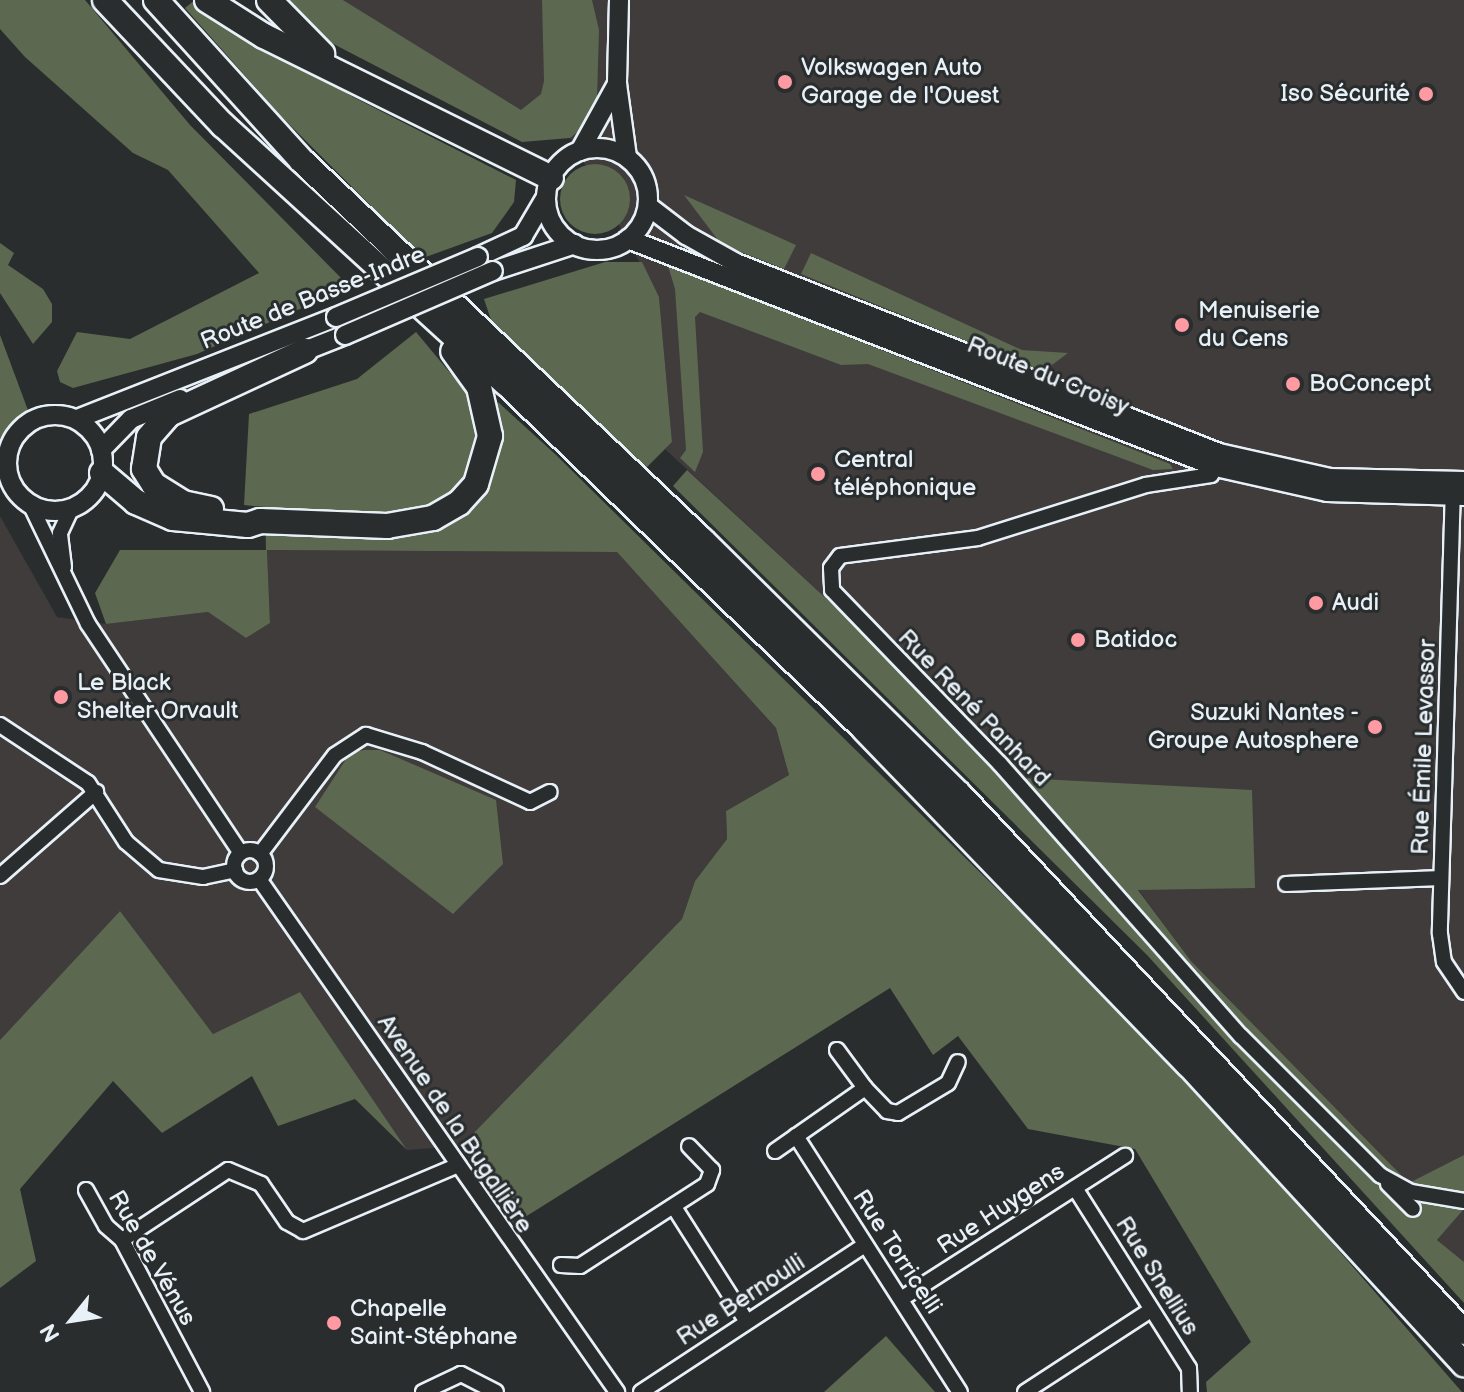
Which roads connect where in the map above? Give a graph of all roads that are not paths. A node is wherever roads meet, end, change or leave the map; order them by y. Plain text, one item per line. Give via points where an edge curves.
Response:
1 (105, 0) edge
2 (156, 0) edge
3 (207, 0) edge
4 (269, 0) edge
5 (619, 0) edge
6 (352, 78) junction
7 (617, 84) junction
8 (580, 151) junction
9 (627, 157) junction
10 (548, 187) junction
11 (648, 206) junction
12 (628, 239) junction
13 (575, 244) junction
14 (411, 296) junction
15 (305, 351) junction
16 (77, 419) junction
17 (6, 446) edge
18 (1218, 460) junction
19 (102, 462) junction
20 (6, 485) edge
21 (1458, 489) edge
22 (31, 506) junction
23 (72, 507) junction
24 (260, 521) junction
25 (69, 587) junction
26 (0, 725) edge
27 (96, 792) junction
28 (550, 792) dead end
29 (241, 853) junction
30 (260, 854) junction
31 (235, 870) junction
32 (0, 876) edge
33 (1441, 878) junction
34 (259, 879) junction
35 (1286, 884) dead end
36 (1464, 992) edge
37 (837, 1050) dead end
38 (958, 1062) dead end
39 (865, 1088) junction
40 (796, 1136) junction
41 (689, 1146) dead end
42 (775, 1151) dead end
43 (1125, 1156) dead end
44 (456, 1166) junction
45 (1386, 1180) junction
46 (1075, 1188) junction
47 (86, 1190) dead end
48 (1464, 1201) edge
49 (674, 1207) junction
50 (1413, 1209) dead end
51 (122, 1240) junction
52 (865, 1245) junction
53 (561, 1265) dead end
54 (901, 1299) junction
55 (1151, 1310) junction
56 (747, 1322) junction
57 (1464, 1332) edge
58 (1464, 1364) edge
59 (202, 1392) edge
60 (423, 1392) edge
61 (496, 1392) edge
62 (617, 1392) edge
63 (634, 1392) edge
64 (641, 1392) edge
65 (960, 1392) edge
66 (1025, 1392) edge
67 (1190, 1392) edge

1 - 14 highway via 190,93
2 - 57 highway via 302,161 702,540 959,794
3 - 6 highway via 264,36
4 - 6 highway via 292,28
5 - 7 main road
6 - 10 highway
7 - 8 main road
7 - 9 main road
8 - 9 main road via 610,149
8 - 10 main road via 564,160
9 - 11 main road via 645,180
10 - 13 main road via 554,225
10 - 16 main road, Route de Basse-Indre, bridge via 523,236
11 - 12 main road
11 - 18 main road, Route du Croisy via 736,263
12 - 13 main road via 602,249
12 - 18 main road, Route du Croisy
13 - 15 main road, Route de Basse-Indre, bridge via 493,271
14 - 24 highway via 421,320 470,372 485,402 490,436 476,484 442,514 408,524
14 - 58 highway via 875,740 1178,1053
15 - 19 main road, Route de Basse-Indre via 134,417
15 - 24 highway via 169,414 145,449 144,469 166,496
16 - 17 main road via 56,414 38,418
16 - 19 main road
17 - 20 main road
18 - 21 main road, Route du Croisy via 1327,492
18 - 45 street, Rue René Panhard via 1200,479 1146,485 978,538 840,556 831,568 832,590 1000,764 1241,1036
19 - 23 main road via 95,490
19 - 24 highway via 136,502 173,518 248,525
20 - 22 main road
21 - 33 street, Rue Émile Levassor
22 - 23 main road
22 - 25 street
23 - 25 street via 60,533
25 - 29 street via 88,624
26 - 27 street
27 - 31 street via 126,842 159,870 203,877
27 - 32 street
28 - 30 street via 530,802 422,752 366,735 335,755
29 - 30 street
29 - 31 street
30 - 34 street via 266,867
31 - 34 street via 244,881
33 - 35 street
33 - 36 street, Rue Émile Levassor via 1444,962
34 - 44 street, Avenue de la Bugallière
37 - 39 street
38 - 39 street via 948,1083 898,1113 887,1111
39 - 40 street
40 - 42 street
40 - 52 street, Rue Torricelli
41 - 49 street via 712,1170 707,1184
43 - 46 street, Rue Huygens
44 - 51 street via 303,1231 287,1222 261,1184 228,1170
44 - 62 street, Avenue de la Bugallière
45 - 48 street, Rue René Panhard via 1411,1192
45 - 50 street, Rue René Panhard
46 - 54 street, Rue Huygens
46 - 55 street, Rue Snellius
47 - 51 street, Rue de Vénus via 106,1226
49 - 53 street via 580,1266
49 - 56 street
51 - 59 street, Rue de Vénus
52 - 54 street, Rue Torricelli
52 - 56 street, Rue Bernoulli
54 - 65 street, Rue Torricelli
55 - 66 street
55 - 67 street, Rue Snellius via 1189,1368
56 - 64 street, Rue Bernoulli
60 - 61 street via 461,1374
62 - 63 street, Avenue de la Bugallière

